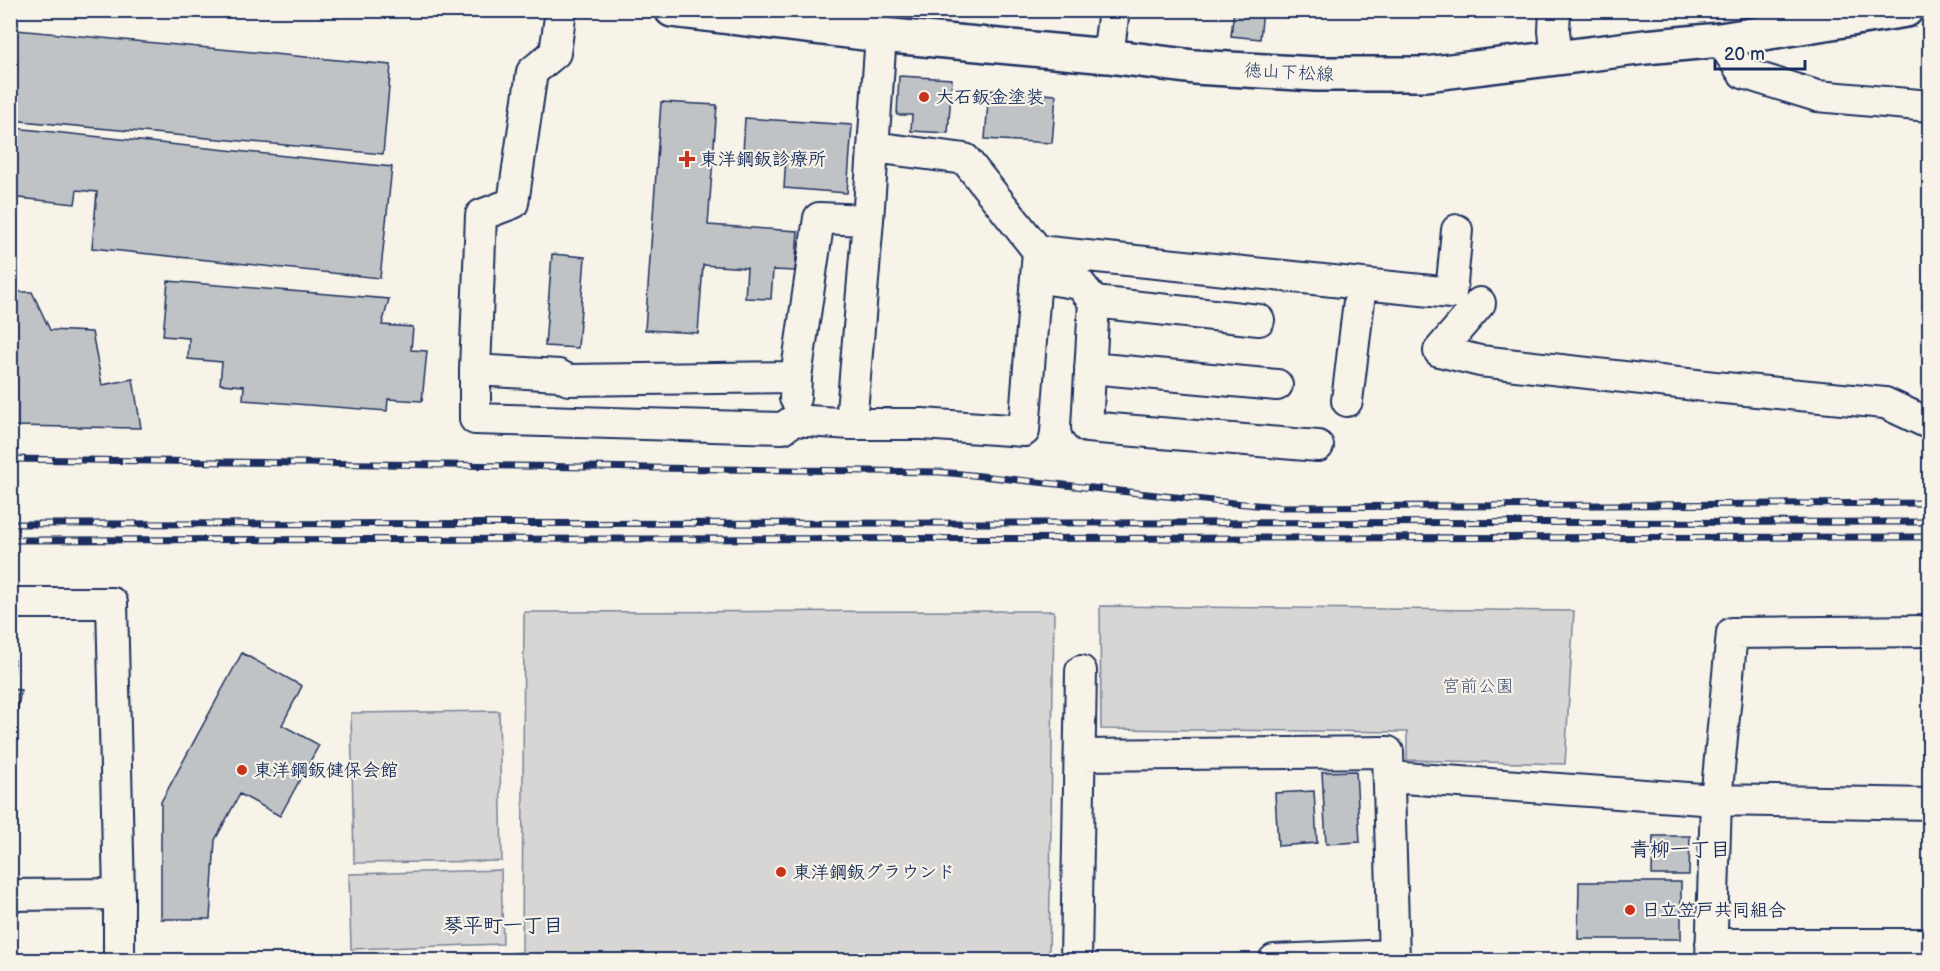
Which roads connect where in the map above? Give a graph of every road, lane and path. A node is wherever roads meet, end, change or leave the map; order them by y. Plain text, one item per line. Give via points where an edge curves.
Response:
1 (561, 10) edge
2 (672, 10) edge
3 (1113, 10) edge
4 (1555, 10) edge
5 (1906, 10) edge
6 (881, 35) junction
7 (1720, 40) junction
8 (1108, 56) junction
9 (1557, 58) junction
10 (1929, 106) edge
11 (873, 147) junction
12 (868, 220) junction
13 (1456, 230) dead end
14 (1037, 264) junction
15 (1361, 284) junction
16 (1094, 302) junction
17 (1480, 303) dead end
18 (1259, 320) dead end
19 (1090, 368) junction
20 (475, 370) junction
21 (796, 377) junction
22 (1277, 385) dead end
23 (1347, 401) dead end
24 (794, 420) junction
25 (851, 424) junction
26 (1929, 424) edge
27 (1318, 446) dead end
28 (10, 603) edge
29 (1929, 631) edge
30 (1081, 671) dead end
31 (1080, 755) junction
32 (1389, 777) junction
33 (1716, 800) junction
34 (1929, 804) edge
35 (119, 894) junction
36 (10, 895) edge
37 (1929, 944) edge
38 (1711, 952) edge
39 (1394, 958) edge
40 (119, 960) edge
41 (1076, 960) edge
42 (1274, 960) edge

1 - 20 street via 555,53 532,72 513,202 481,215
2 - 6 main road, 徳山下松線
3 - 8 street
4 - 9 street
5 - 7 main road, 徳山下松線
6 - 8 main road, 徳山下松線
6 - 11 street
7 - 9 main road, 徳山下松線
7 - 10 street via 1743,73 1817,96
8 - 9 main road, 徳山下松線 via 1194,67 1316,74 1426,74
11 - 12 street
11 - 14 street via 965,159
12 - 21 street via 819,218
12 - 25 street
13 - 15 street via 1451,293
14 - 15 street
14 - 16 street via 1080,284
14 - 25 street via 1024,431
15 - 23 street
16 - 18 street
16 - 19 street
17 - 26 street via 1439,351 1480,361 1884,403
19 - 22 street
19 - 27 street via 1087,427
20 - 21 street via 560,375 568,380
20 - 24 street via 475,418 783,429
21 - 24 street
24 - 25 street
28 - 35 street via 112,603
29 - 33 street via 1732,633
30 - 31 street
31 - 32 street via 1388,752
31 - 41 street
32 - 33 street
32 - 39 street
33 - 34 street
33 - 38 street
35 - 36 street
35 - 40 street
37 - 38 street
39 - 42 street

